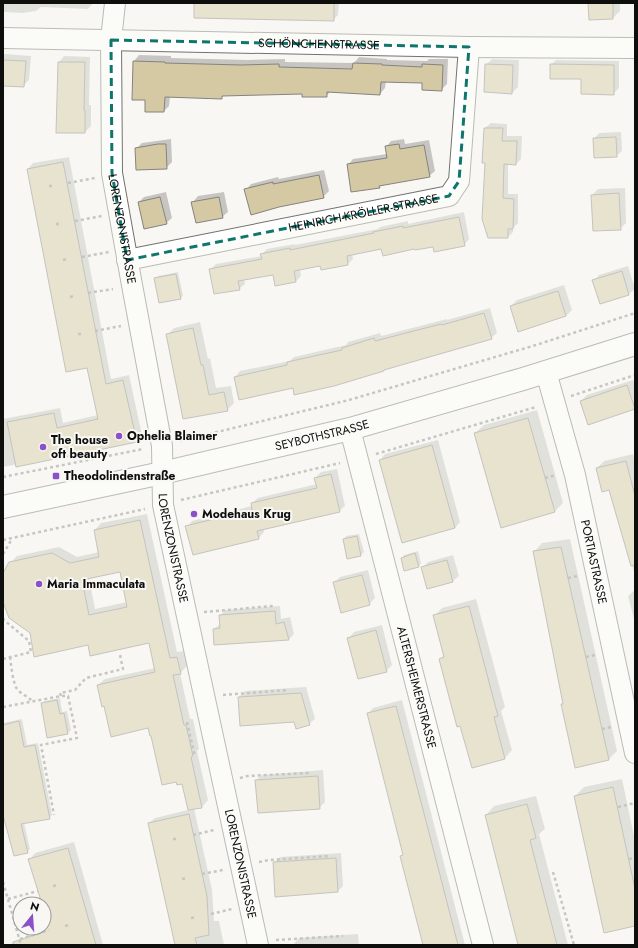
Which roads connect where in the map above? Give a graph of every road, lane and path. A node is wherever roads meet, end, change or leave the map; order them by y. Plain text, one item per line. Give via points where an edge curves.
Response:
1 (115, 3) edge
2 (3, 38) edge
3 (111, 40) junction
4 (469, 47) junction
5 (635, 48) edge
6 (113, 175) junction
7 (68, 183) dead end
8 (49, 186) dead end
9 (53, 186) dead end
10 (119, 212) junction
11 (75, 221) dead end
12 (56, 224) dead end
13 (60, 224) dead end
14 (126, 254) junction
15 (82, 257) dead end
16 (63, 260) dead end
17 (67, 260) dead end
18 (132, 285) junction
19 (88, 293) dead end
20 (74, 296) dead end
21 (70, 297) dead end
22 (635, 313) edge
23 (139, 323) junction
24 (95, 331) dead end
25 (78, 334) dead end
26 (82, 334) dead end
27 (635, 344) edge
28 (546, 372) junction
29 (635, 375) edge
30 (555, 402) junction
31 (350, 429) junction
32 (162, 446) junction
33 (358, 459) junction
34 (76, 463) junction
35 (76, 467) dead end
36 (35, 471) junction
37 (162, 473) junction
38 (35, 475) dead end
39 (3, 477) edge
40 (163, 505) junction
41 (3, 507) edge
42 (12, 538) junction
43 (3, 540) edge
44 (3, 554) edge
45 (273, 606) dead end
46 (187, 616) junction
47 (3, 618) edge
48 (120, 655) dead end
49 (10, 657) junction
50 (3, 659) edge
51 (288, 690) dead end
52 (60, 696) junction
53 (205, 699) junction
54 (32, 702) junction
55 (3, 707) edge
56 (187, 722) dead end
57 (635, 753) edge
58 (195, 757) dead end
59 (309, 773) dead end
60 (223, 782) junction
61 (635, 803) edge
62 (618, 807) dead end
63 (54, 815) dead end
64 (178, 838) dead end
65 (173, 839) dead end
66 (330, 856) dead end
67 (635, 858) edge
68 (629, 859) dead end
69 (241, 866) junction
70 (554, 872) dead end
71 (187, 878) dead end
72 (182, 879) dead end
73 (3, 882) edge
74 (58, 885) dead end
75 (53, 886) dead end
76 (38, 891) dead end
77 (8, 900) junction
78 (196, 917) dead end
79 (191, 918) dead end
80 (69, 925) dead end
81 (65, 926) dead end
82 (30, 936) edge
83 (343, 936) dead end
84 (20, 939) junction
85 (258, 943) edge
86 (21, 945) edge
87 (484, 945) edge
88 (574, 945) edge

1 - 3 street, LORENZONISTRASSE
2 - 3 street, SCHÖNCHENSTRASSE
3 - 4 street, SCHÖNCHENSTRASSE
3 - 6 street, LORENZONISTRASSE
4 - 5 street, SCHÖNCHENSTRASSE
4 - 14 street, HEINRICH-KRÖLLER-STRASSE via 459,181 449,196
6 - 7 path
6 - 10 street, LORENZONISTRASSE
8 - 9 path
10 - 11 path
10 - 14 street, LORENZONISTRASSE
12 - 13 path
14 - 15 path
14 - 18 street, LORENZONISTRASSE
16 - 17 path
18 - 19 path
18 - 23 street, LORENZONISTRASSE
20 - 21 path
22 - 32 path via 349,400
23 - 24 path
23 - 32 street, LORENZONISTRASSE
25 - 26 path
27 - 28 street, SEYBOTHSTRASSE
28 - 30 street, PORTIASTRASSE
28 - 31 street, SEYBOTHSTRASSE
29 - 30 path
30 - 33 path
30 - 57 street, PORTIASTRASSE via 575,475
31 - 33 street, ALTERSHEIMERSTRASSE
31 - 37 street, SEYBOTHSTRASSE
32 - 34 path
32 - 37 street, LORENZONISTRASSE
33 - 40 path
33 - 87 street, ALTERSHEIMERSTRASSE
34 - 35 path
34 - 36 path
36 - 38 path
36 - 39 path
37 - 40 street, LORENZONISTRASSE
37 - 41 street, SEYBOTHSTRASSE
40 - 42 path
40 - 46 street, LORENZONISTRASSE
42 - 43 path
42 - 44 path
45 - 46 path via 212,610
46 - 53 street, LORENZONISTRASSE
47 - 49 path via 30,641 31,652
48 - 52 path via 123,670 86,678 75,690 60,693
49 - 50 path
49 - 54 path via 17,689
51 - 53 path
52 - 54 path
52 - 63 path via 68,696 77,738 41,745
53 - 60 street, LORENZONISTRASSE
54 - 55 path
56 - 58 path
59 - 60 path via 248,776
60 - 69 street, LORENZONISTRASSE
61 - 62 path
64 - 65 path
66 - 69 path via 269,860
67 - 68 path
69 - 85 street, LORENZONISTRASSE
70 - 88 path
71 - 72 path
73 - 77 path
74 - 75 path
76 - 77 path
77 - 84 path
78 - 79 path
80 - 81 path
82 - 84 path
83 - 85 path
84 - 86 path

